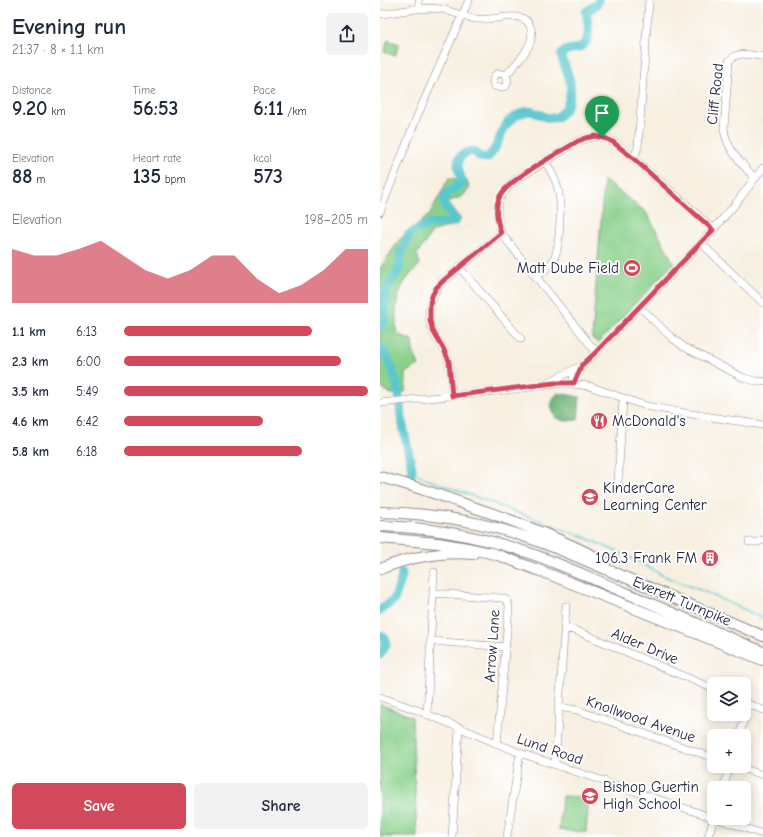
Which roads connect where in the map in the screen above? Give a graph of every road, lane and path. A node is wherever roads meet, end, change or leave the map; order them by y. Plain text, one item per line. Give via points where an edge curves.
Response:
1 (419, 0) edge
2 (469, 0) edge
3 (649, 0) edge
4 (419, 9) junction
5 (380, 14) edge
6 (462, 16) junction
7 (763, 58) edge
8 (506, 75) dead end
9 (634, 159) junction
10 (545, 161) junction
11 (763, 168) edge
12 (756, 178) junction
13 (380, 212) edge
14 (713, 230) junction
15 (501, 233) junction
16 (701, 243) junction
17 (459, 267) junction
18 (536, 277) junction
19 (761, 298) edge
20 (640, 307) junction
21 (520, 339) dead end
22 (596, 352) junction
23 (580, 366) junction
24 (763, 380) edge
25 (574, 383) junction
26 (543, 385) junction
27 (452, 396) junction
28 (624, 399) junction
29 (380, 403) edge
30 (763, 425) edge
31 (380, 477) edge
32 (622, 491) dead end
33 (380, 512) edge
34 (380, 526) edge
35 (380, 538) edge
36 (763, 540) edge
37 (749, 542) dead end
38 (380, 569) edge
39 (536, 569) junction
40 (434, 572) dead end
41 (433, 593) junction
42 (671, 597) junction
43 (566, 606) dead end
44 (565, 628) junction
45 (763, 636) edge
46 (431, 641) junction
47 (506, 647) junction
48 (763, 652) edge
49 (763, 660) edge
50 (707, 686) edge
51 (380, 697) edge
52 (751, 705) edge
53 (558, 707) junction
54 (763, 710) edge
55 (427, 715) junction
56 (459, 729) junction
57 (497, 744) junction
58 (520, 753) junction
59 (707, 756) edge
60 (555, 764) junction
61 (751, 771) edge
62 (763, 775) edge
63 (707, 816) edge
64 (712, 825) edge
65 (735, 825) edge
66 (763, 834) edge
67 (452, 837) edge
68 (507, 837) edge
69 (708, 837) edge

1 - 4 street
2 - 6 street
3 - 9 street via 638,147
4 - 5 street
4 - 6 street via 441,10
6 - 8 street via 484,20 517,17 528,22 532,32 530,43
6 - 13 street via 418,114
7 - 12 street, Cliff Road via 739,54 729,61 724,128 725,139 730,149
9 - 10 street via 613,142 595,136 578,141
9 - 14 street
10 - 15 street via 514,181 500,196 497,214
10 - 18 street via 558,187 560,215 554,258
11 - 12 street
12 - 14 street
14 - 16 street
15 - 17 street
15 - 18 street
16 - 19 street
16 - 20 street
17 - 21 street
17 - 27 street via 436,288 430,310 431,327 449,361
18 - 22 street
20 - 22 street
20 - 24 street via 684,347 744,378
22 - 23 street
23 - 25 street
23 - 26 street
25 - 26 street
25 - 28 street
26 - 27 street
27 - 29 street
28 - 30 street via 646,406
28 - 32 street via 618,483
31 - 42 highway via 428,491 543,532
33 - 42 highway, Everett Turnpike via 444,517 509,532 558,549
34 - 48 highway, Everett Turnpike via 447,532 523,551
35 - 39 highway via 419,540 467,548 495,554
36 - 37 street
38 - 39 highway via 421,556 458,553 492,557
39 - 49 highway
40 - 41 street
41 - 46 street
41 - 47 street, Arrow Lane via 505,599 509,606
42 - 45 highway, Everett Turnpike
43 - 44 street
44 - 50 street, Alder Drive
44 - 53 street
46 - 47 street
46 - 55 street
47 - 57 street, Arrow Lane
51 - 55 street, Lund Road
52 - 54 street
53 - 59 street, Knollwood Avenue via 577,710
53 - 60 street
55 - 56 street, Lund Road
56 - 57 street, Lund Road
56 - 67 street
57 - 58 street, Lund Road
58 - 60 street, Lund Road
58 - 68 street
60 - 63 street, Lund Road
61 - 62 street
64 - 69 street
65 - 66 street, Lund Road

